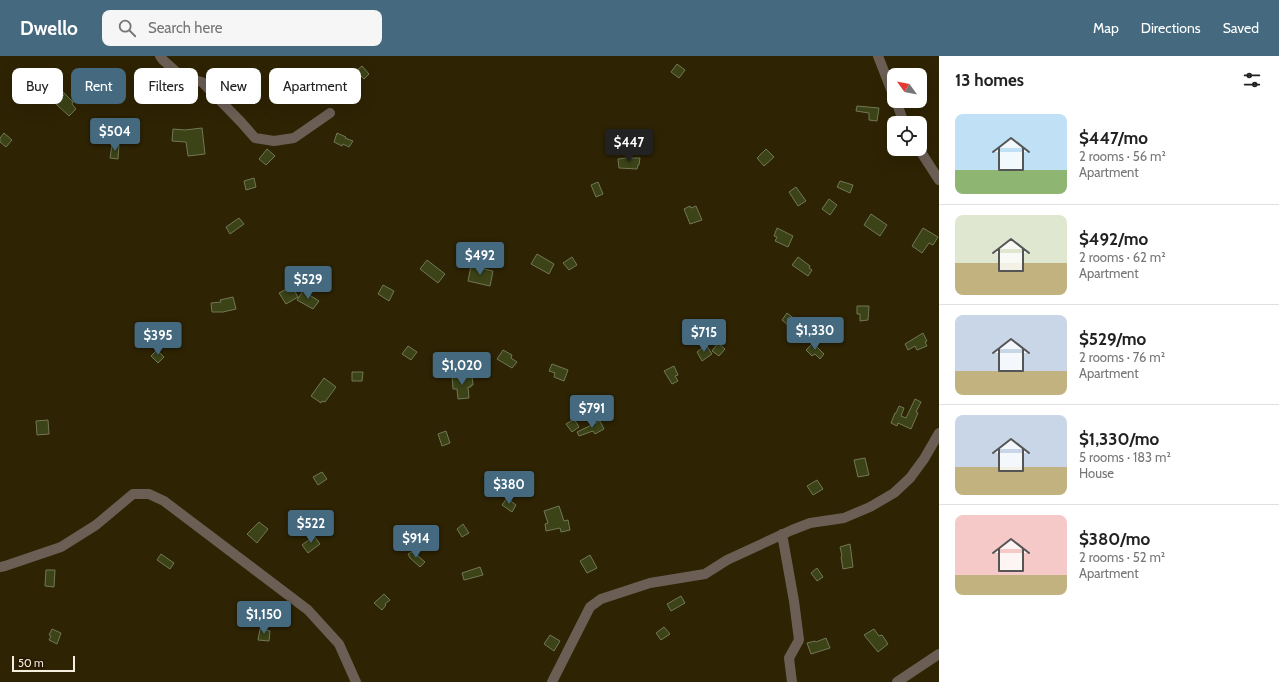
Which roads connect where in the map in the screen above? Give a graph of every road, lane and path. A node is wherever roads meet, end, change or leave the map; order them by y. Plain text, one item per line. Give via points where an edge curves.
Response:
1 (160, 56) edge
2 (878, 56) edge
3 (887, 79) edge
4 (330, 112) dead end
5 (924, 156) edge
6 (939, 180) edge
7 (939, 433) edge
8 (782, 534) junction
9 (0, 566) edge
10 (939, 654) edge
11 (356, 682) edge
12 (552, 682) edge
13 (792, 682) edge
14 (897, 682) edge

1 - 4 street via 182,76 202,82 255,138 274,141 294,138
2 - 3 street
5 - 6 street
7 - 8 street via 910,478 894,492 870,507 844,518 810,523
8 - 12 street via 704,574 650,583 601,599 590,607
8 - 13 street via 799,640 789,658
9 - 11 street via 61,547 96,525 134,494 149,494 164,501 308,610 339,644
10 - 14 street

